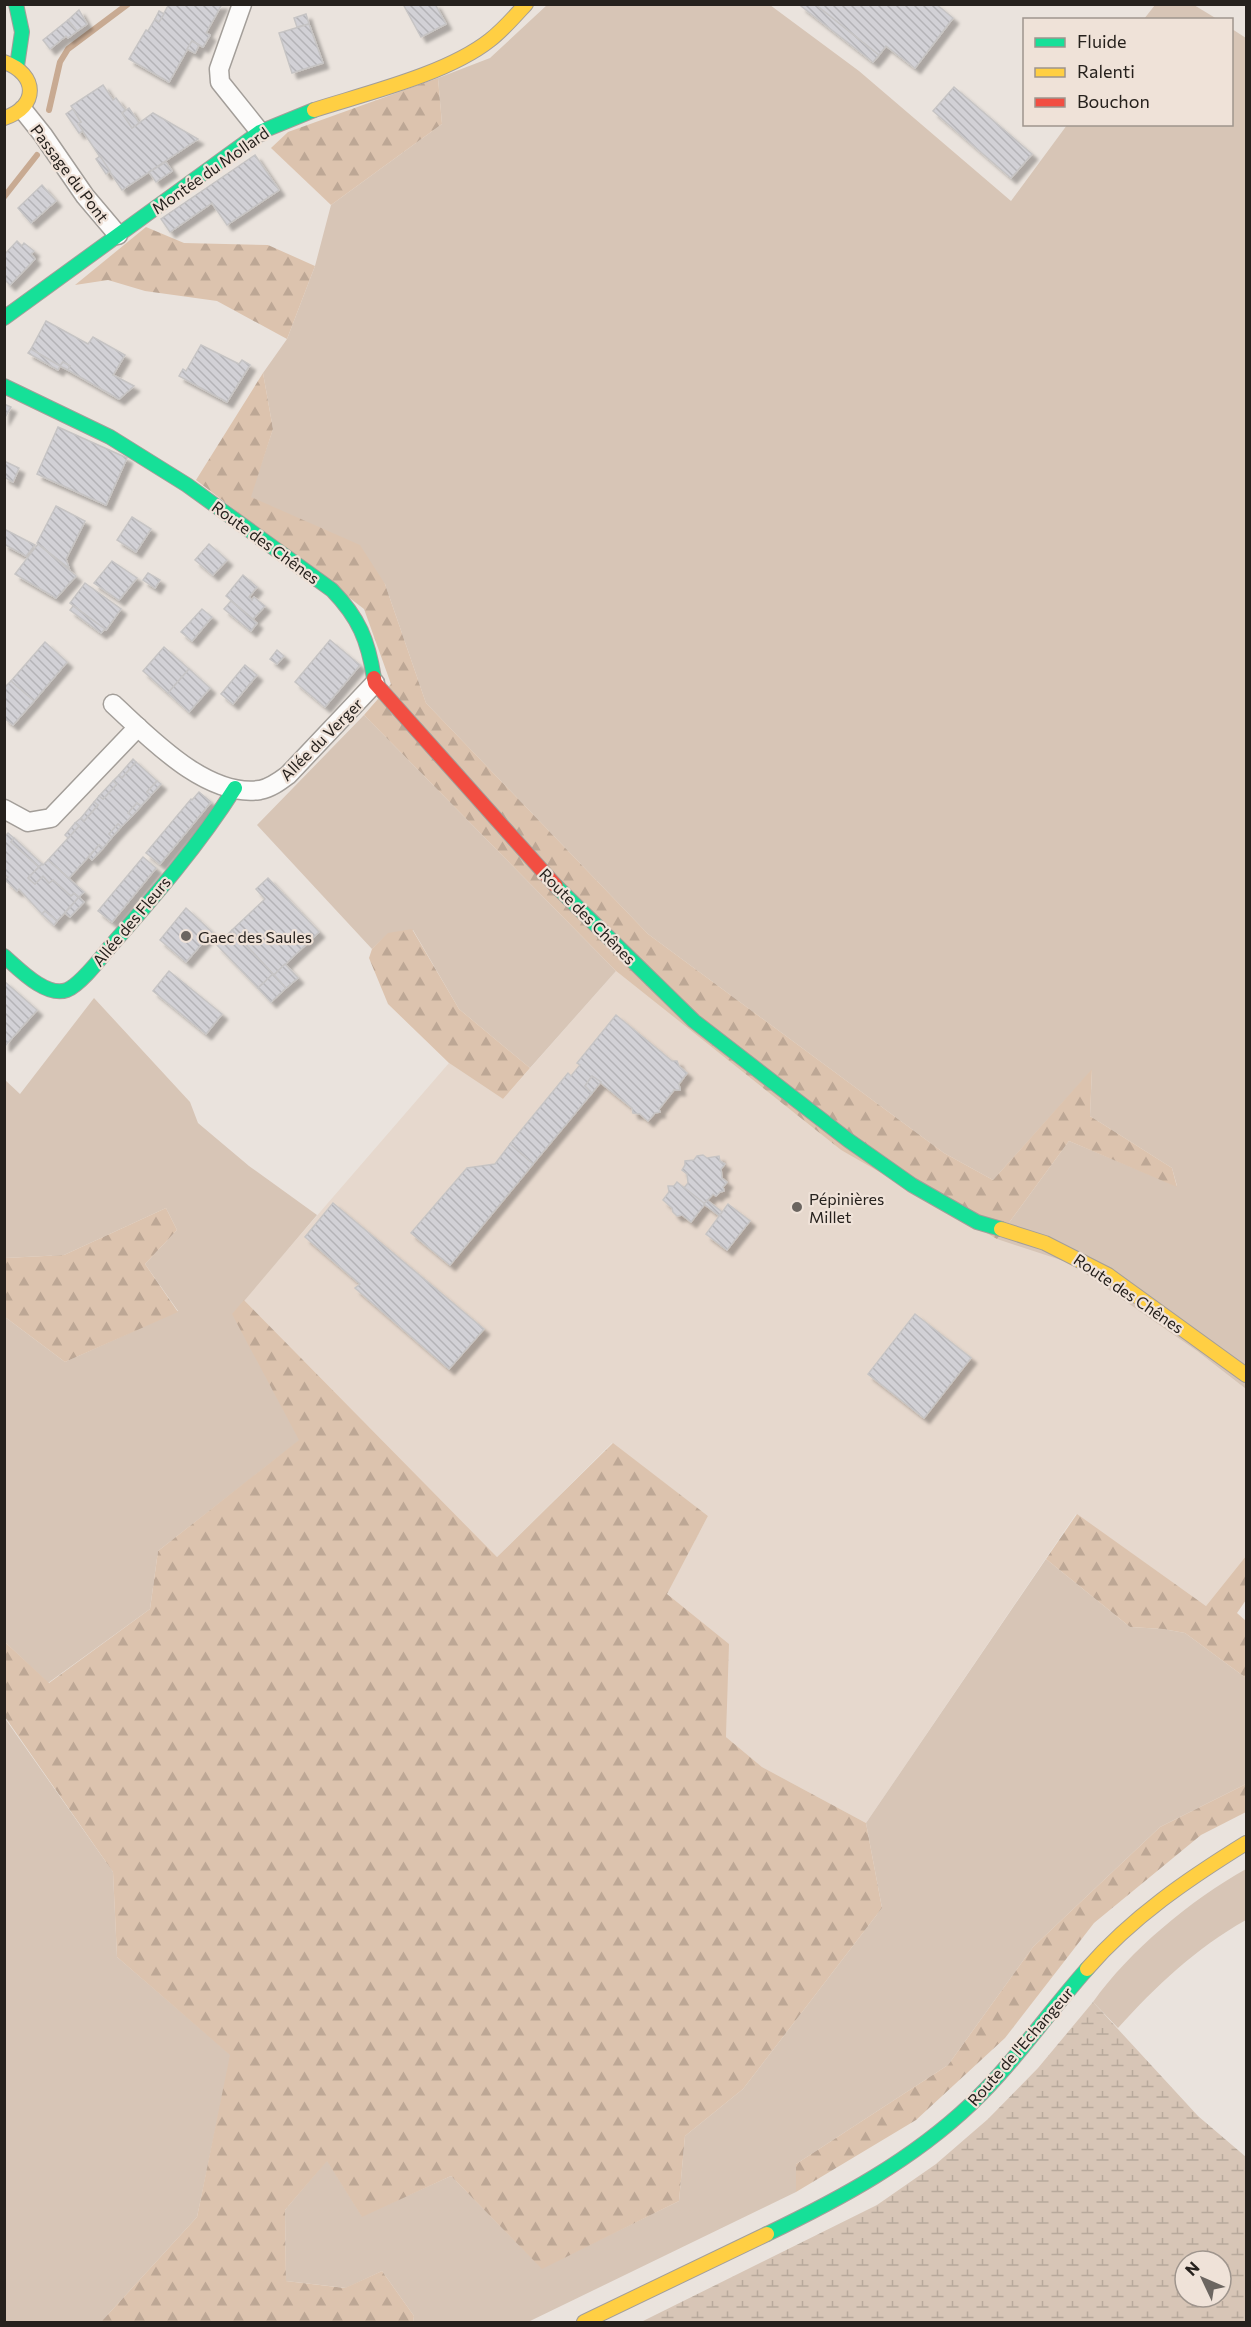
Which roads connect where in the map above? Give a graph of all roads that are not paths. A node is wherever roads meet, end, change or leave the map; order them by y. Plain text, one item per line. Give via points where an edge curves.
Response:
1 (242, 4) edge
2 (526, 4) edge
3 (16, 6) edge
4 (9, 62) edge
5 (23, 110) junction
6 (4, 118) edge
7 (260, 132) junction
8 (118, 236) junction
9 (4, 318) edge
10 (4, 386) edge
11 (375, 683) junction
12 (113, 704) dead end
13 (138, 727) junction
14 (235, 788) junction
15 (4, 809) edge
16 (4, 956) edge
17 (1246, 1375) edge
18 (1246, 1843) edge
19 (584, 2322) edge

1 - 7 street via 219,69 220,82
2 - 7 street, Montée du Mollard via 491,40 459,60
3 - 4 street
4 - 5 street via 24,72 30,87
5 - 6 street
5 - 8 street, Passage du Pont
7 - 8 street, Montée du Mollard
8 - 9 street, Montée du Mollard
10 - 11 street, Route des Chênes via 110,437 187,485 332,590 350,608 368,641
11 - 14 street, Allée du Verger via 288,775 260,790
11 - 17 street, Route des Chênes via 565,897 694,1021 912,1185 977,1222 1045,1243 1108,1275
12 - 13 street, Allée du Verger
13 - 14 street, Allée du Verger via 186,768
13 - 15 street via 51,819 28,822
14 - 16 street, Allée des Fleurs via 206,831 72,987 57,990 43,986
18 - 19 street, Route de l'Echangeur via 1177,1888 1126,1929 1084,1972 990,2086 905,2159 839,2199

